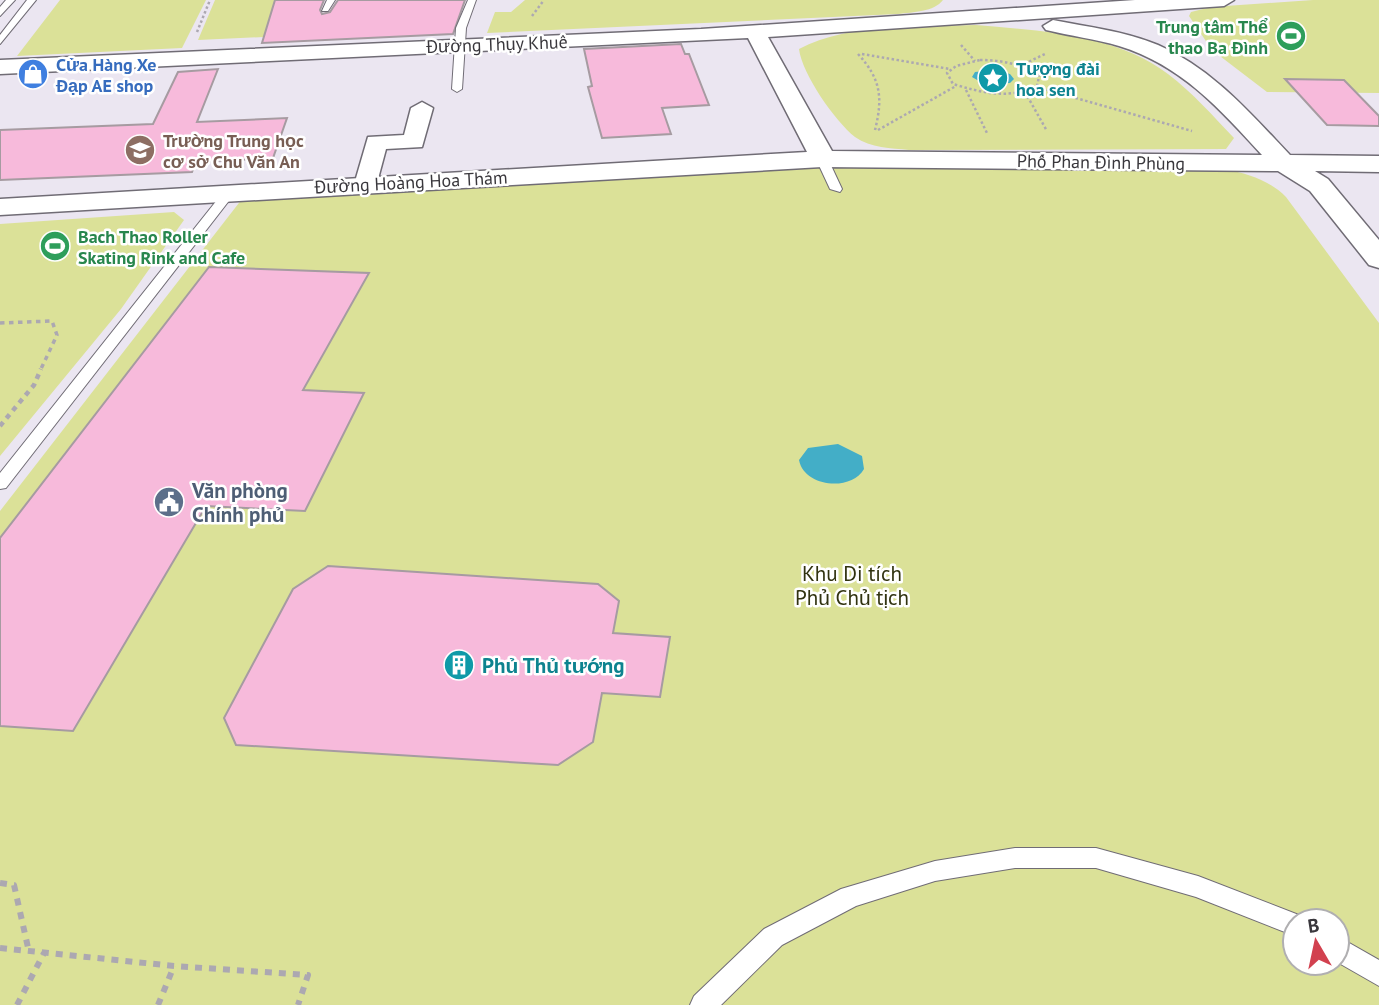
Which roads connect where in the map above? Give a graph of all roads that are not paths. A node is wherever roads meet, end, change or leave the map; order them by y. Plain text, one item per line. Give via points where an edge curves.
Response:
1 (32, 0) edge
2 (472, 0) edge
3 (966, 0) edge
4 (1224, 0) edge
5 (0, 1) edge
6 (1136, 6) junction
7 (994, 8) edge
8 (1026, 12) junction
9 (0, 13) edge
10 (755, 32) junction
11 (1155, 38) junction
12 (0, 41) edge
13 (461, 45) junction
14 (0, 67) edge
15 (457, 89) dead end
16 (1250, 95) dead end
17 (422, 108) dead end
18 (822, 159) junction
19 (1304, 164) junction
20 (1379, 164) edge
21 (366, 185) junction
22 (836, 189) dead end
23 (229, 192) junction
24 (0, 207) edge
25 (1379, 259) edge
26 (0, 484) edge
27 (1281, 920) edge
28 (1351, 957) edge
29 (1379, 974) edge
30 (702, 1005) edge

1 - 12 lane
2 - 13 lane via 461,28
3 - 7 main road
4 - 6 main road
5 - 9 lane via 11,0
6 - 8 main road
6 - 11 main road via 1160,20
7 - 8 main road
7 - 10 main road, Đường Thụy Khuê
7 - 19 main road via 1091,32 1167,58 1218,93
8 - 11 main road via 1105,24
10 - 13 main road, Đường Thụy Khuê
10 - 18 main road
11 - 16 main road via 1200,58
13 - 14 main road, Đường Thụy Khuê
13 - 15 lane
17 - 21 street via 414,142 376,142
18 - 19 main road, Phố Phan Đình Phùng
18 - 21 main road, Đường Hoàng Hoa Thám
18 - 22 lane
19 - 20 main road, Phố Phan Đình Phùng
19 - 25 main road
21 - 23 main road, Đường Hoàng Hoa Thám
23 - 24 main road, Đường Hoàng Hoa Thám
23 - 26 lane
27 - 30 lane via 1198,887 1096,858 1015,859 935,871 850,897 773,937
28 - 29 lane

